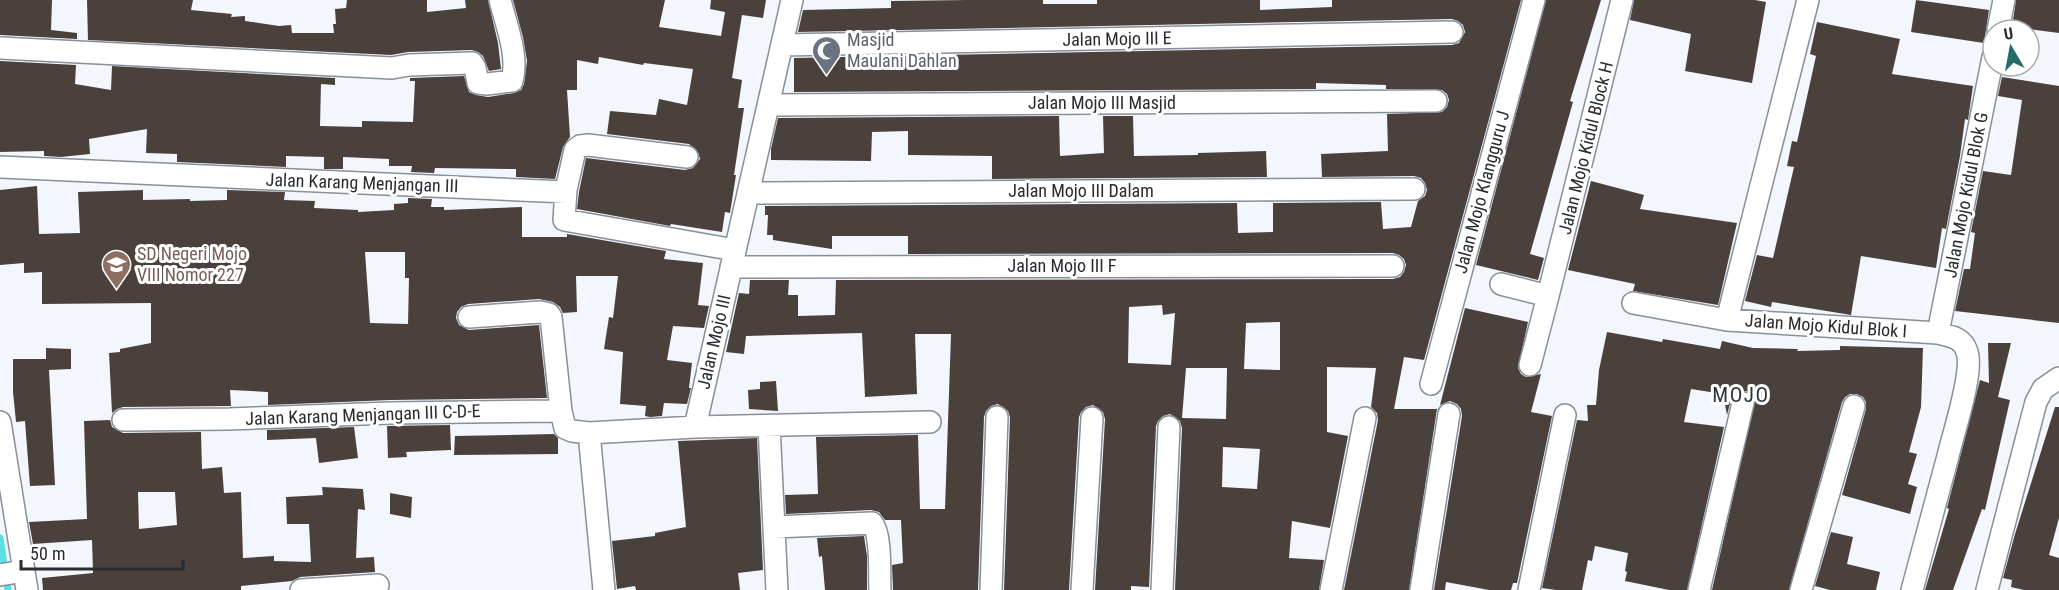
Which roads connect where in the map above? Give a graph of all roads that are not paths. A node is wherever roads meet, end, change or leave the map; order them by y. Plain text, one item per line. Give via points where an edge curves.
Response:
1 (500, 0) edge
2 (792, 0) edge
3 (1534, 0) edge
4 (1622, 0) edge
5 (1808, 0) edge
6 (2004, 0) edge
7 (2000, 18) edge
8 (1452, 32) dead end
9 (782, 45) junction
10 (0, 48) edge
11 (1989, 78) edge
12 (1436, 101) dead end
13 (769, 105) junction
14 (687, 158) dead end
15 (0, 167) edge
16 (1414, 189) dead end
17 (566, 192) junction
18 (748, 193) junction
19 (733, 259) junction
20 (1393, 266) dead end
21 (1501, 284) dead end
22 (1548, 296) junction
23 (1633, 303) dead end
24 (469, 317) dead end
25 (1727, 320) junction
26 (1938, 333) junction
27 (1530, 365) dead end
28 (2059, 378) edge
29 (1431, 384) dead end
30 (1743, 403) dead end
31 (1854, 406) dead end
32 (561, 411) junction
33 (1449, 414) dead end
34 (1565, 416) dead end
35 (997, 417) dead end
36 (1092, 418) dead end
37 (1365, 418) dead end
38 (123, 420) dead end
39 (0, 422) edge
40 (930, 422) dead end
41 (769, 426) junction
42 (695, 427) junction
43 (1169, 427) dead end
44 (589, 433) junction
45 (774, 527) junction
46 (0, 575) edge
47 (24, 578) edge
48 (378, 585) dead end
49 (301, 590) edge
50 (604, 590) edge
51 (777, 590) edge
52 (880, 590) edge
53 (991, 590) edge
54 (1082, 590) edge
55 (1162, 590) edge
56 (1331, 590) edge
57 (1420, 590) edge
58 (1528, 590) edge
59 (1699, 590) edge
60 (1801, 590) edge
61 (1912, 590) edge
62 (1987, 590) edge

1 - 10 street via 514,72 512,81 487,84 478,83 472,63 392,68
2 - 9 street, Jalan Mojo III
3 - 29 street, Jalan Mojo Klangguru J
4 - 22 street, Jalan Mojo Kidul Block H
5 - 25 street, Jalan Mojo Kidul Blok I
6 - 7 street
8 - 9 street, Jalan Mojo III E
9 - 13 street, Jalan Mojo III
11 - 26 street, Jalan Mojo Kidul Blok G
12 - 13 street, Jalan Mojo III Masjid
13 - 18 street, Jalan Mojo III
14 - 17 street via 580,146 575,150
15 - 17 street, Jalan Karang Menjangan III
16 - 18 street, Jalan Mojo III Dalam
17 - 19 street, Jalan Mojo III F via 566,221
18 - 19 street, Jalan Mojo III
19 - 20 street, Jalan Mojo III F
19 - 42 street, Jalan Mojo III
21 - 22 street
22 - 27 street, Jalan Mojo Kidul Block H
23 - 25 street
24 - 32 street via 540,312 551,316
25 - 26 street, Jalan Mojo Kidul Blok I
26 - 61 street, Jalan Mojo Kidul Blok I via 1956,338 1965,347 1968,373
28 - 62 street via 2043,389 2036,402
30 - 59 street
31 - 60 street
32 - 38 street, Jalan Karang Menjangan III C-D-E
32 - 44 street via 565,428
33 - 57 street
34 - 58 street
35 - 53 street
36 - 54 street
37 - 56 street
39 - 47 street
40 - 41 street
41 - 42 street
41 - 45 street
42 - 44 street
43 - 55 street
44 - 50 street
45 - 51 street
45 - 52 street via 872,523 877,539
46 - 47 street
48 - 49 street

